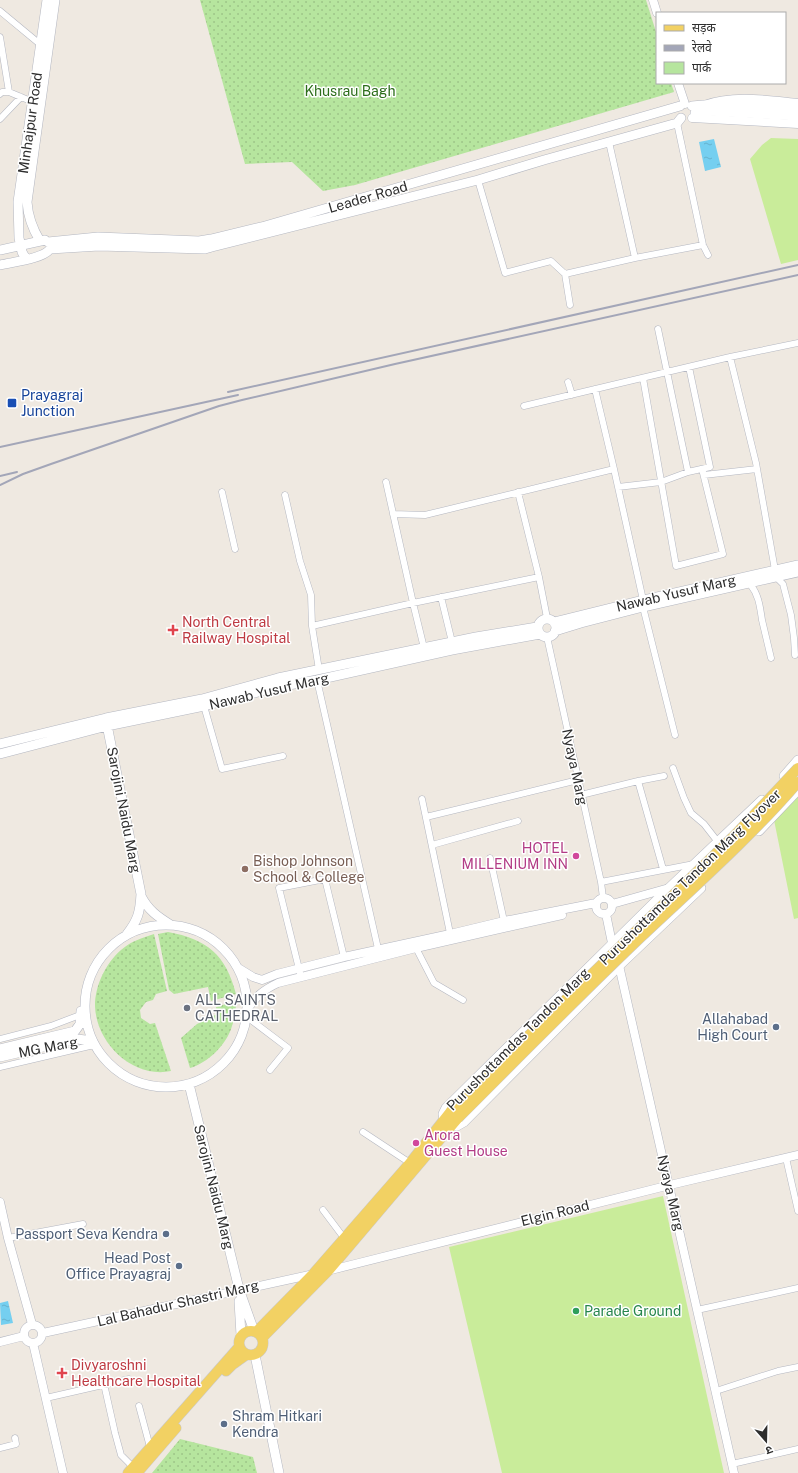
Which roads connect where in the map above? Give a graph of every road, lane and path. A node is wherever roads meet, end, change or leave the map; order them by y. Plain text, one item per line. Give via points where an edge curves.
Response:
1 (47, 0) edge
2 (55, 0) edge
3 (653, 0) edge
4 (0, 11) edge
5 (657, 12) edge
6 (0, 37) edge
7 (41, 45) junction
8 (3, 67) edge
9 (678, 84) edge
10 (9, 92) junction
11 (0, 94) edge
12 (21, 97) junction
13 (32, 102) junction
14 (798, 103) edge
15 (703, 105) junction
16 (798, 108) edge
17 (722, 109) junction
18 (689, 110) junction
19 (798, 116) edge
20 (0, 120) edge
21 (679, 121) junction
22 (798, 124) edge
23 (609, 142) junction
24 (478, 180) junction
25 (222, 240) junction
26 (46, 244) junction
27 (703, 245) junction
28 (20, 246) junction
29 (0, 250) edge
30 (708, 255) dead end
31 (635, 258) junction
32 (26, 259) junction
33 (4, 264) edge
34 (565, 274) junction
35 (570, 305) dead end
36 (658, 329) dead end
37 (798, 343) edge
38 (730, 357) junction
39 (689, 367) junction
40 (668, 372) junction
41 (643, 378) junction
42 (568, 382) dead end
43 (595, 390) junction
44 (572, 395) junction
45 (524, 406) dead end
46 (614, 469) junction
47 (757, 469) junction
48 (688, 472) junction
49 (703, 472) junction
50 (386, 482) dead end
51 (661, 482) junction
52 (618, 487) junction
53 (222, 492) dead end
54 (518, 492) junction
55 (285, 495) dead end
56 (393, 514) junction
57 (235, 549) dead end
58 (798, 565) edge
59 (798, 572) edge
60 (776, 574) junction
61 (539, 577) junction
62 (750, 584) junction
63 (441, 597) junction
64 (413, 603) junction
65 (643, 604) junction
66 (552, 624) junction
67 (312, 626) junction
68 (542, 632) junction
69 (452, 642) junction
70 (424, 648) junction
71 (795, 655) dead end
72 (771, 658) dead end
73 (319, 670) junction
74 (317, 680) junction
75 (204, 706) junction
76 (107, 722) junction
77 (675, 735) dead end
78 (0, 744) edge
79 (0, 754) edge
80 (283, 756) dead end
81 (798, 760) edge
82 (673, 768) dead end
83 (798, 768) edge
84 (664, 776) dead end
85 (578, 780) junction
86 (638, 781) junction
87 (798, 782) edge
88 (798, 790) edge
89 (581, 795) junction
90 (422, 799) dead end
91 (426, 818) junction
92 (518, 820) dead end
93 (718, 842) junction
94 (432, 845) junction
95 (490, 858) dead end
96 (695, 864) junction
97 (663, 869) junction
98 (601, 882) junction
99 (669, 888) junction
100 (141, 894) junction
101 (603, 898) junction
102 (612, 904) junction
103 (596, 906) junction
104 (606, 914) junction
105 (504, 921) junction
106 (171, 925) junction
107 (124, 937) junction
108 (451, 937) junction
109 (612, 946) junction
110 (416, 948) junction
111 (379, 954) junction
112 (344, 957) junction
113 (620, 965) junction
114 (299, 968) junction
115 (240, 969) junction
116 (301, 977) junction
117 (463, 1000) dead end
118 (84, 1003) junction
119 (247, 1012) junction
120 (80, 1016) junction
121 (0, 1039) edge
122 (94, 1045) junction
123 (0, 1049) edge
124 (0, 1057) edge
125 (0, 1067) edge
126 (270, 1070) dead end
127 (189, 1084) junction
128 (454, 1114) junction
129 (447, 1122) junction
130 (363, 1132) dead end
131 (798, 1155) edge
132 (786, 1158) junction
133 (410, 1163) junction
134 (670, 1185) junction
135 (0, 1202) edge
136 (323, 1210) dead end
137 (798, 1211) edge
138 (83, 1224) dead end
139 (8, 1238) junction
140 (344, 1238) junction
141 (329, 1270) junction
142 (313, 1274) junction
143 (798, 1288) edge
144 (238, 1289) junction
145 (697, 1310) junction
146 (32, 1324) junction
147 (43, 1333) junction
148 (257, 1334) junction
149 (241, 1335) junction
150 (24, 1336) junction
151 (0, 1342) edge
152 (33, 1343) junction
153 (239, 1347) junction
154 (250, 1355) junction
155 (798, 1367) edge
156 (129, 1380) dead end
157 (104, 1384) junction
158 (716, 1391) junction
159 (46, 1398) junction
160 (139, 1406) dead end
161 (15, 1438) dead end
162 (150, 1447) junction
163 (0, 1448) edge
164 (798, 1449) edge
165 (732, 1464) junction
166 (133, 1471) edge
167 (63, 1473) edge
168 (279, 1473) edge
169 (734, 1473) edge

1 - 7 main road, Minhajpur Road
2 - 26 main road, Minhajpur Road via 27,202 29,221 33,230
3 - 5 street
4 - 7 street
6 - 8 street
7 - 13 main road, Minhajpur Road
8 - 10 street
9 - 18 street
10 - 11 street
10 - 12 street
12 - 13 street
12 - 20 street
13 - 28 main road, Minhajpur Road via 18,202
14 - 15 street via 746,99 714,101
15 - 17 main road
15 - 18 main road
16 - 17 main road
17 - 18 main road
17 - 19 main road
18 - 21 main road, Leader Road via 687,120
18 - 22 street
18 - 25 main road, Leader Road via 371,196
21 - 23 main road, Leader Road
21 - 27 street
23 - 24 main road, Leader Road
23 - 31 street
24 - 25 main road, Leader Road
24 - 34 street via 505,273 551,261
25 - 26 main road, Leader Road via 205,249
26 - 28 main road
26 - 32 main road via 45,254
27 - 30 street
27 - 31 street
28 - 29 main road
28 - 32 main road
29 - 33 main road via 8,257
31 - 34 street
32 - 33 main road
34 - 35 street
36 - 40 street
37 - 38 street
38 - 39 street
38 - 47 street
39 - 40 street
39 - 49 street via 710,467
40 - 41 street
40 - 48 street
41 - 43 street
41 - 51 street
42 - 44 street
43 - 44 street
43 - 46 street
44 - 45 street
46 - 52 street
46 - 54 street
47 - 49 street
47 - 60 street
48 - 49 street
48 - 51 street
49 - 51 street via 723,554 676,566
50 - 56 street
51 - 52 street
52 - 65 street
53 - 57 street
54 - 56 street via 425,515
54 - 61 street
55 - 67 street via 300,561 311,595
56 - 64 street
58 - 60 main road, Nawab Yusuf Marg
59 - 60 main road, Nawab Yusuf Marg
60 - 62 main road, Nawab Yusuf Marg
60 - 65 main road, Nawab Yusuf Marg
60 - 71 street via 783,584 791,615
61 - 63 street
61 - 66 street
62 - 65 main road, Nawab Yusuf Marg
62 - 72 street via 756,591 760,603
63 - 64 street
63 - 69 street
64 - 67 street
64 - 70 street
65 - 66 main road, Nawab Yusuf Marg
65 - 77 street
66 - 68 main road via 552,635
66 - 68 main road via 542,619 539,622
67 - 73 street
68 - 69 main road, Nawab Yusuf Marg
68 - 74 main road, Nawab Yusuf Marg
68 - 85 street, Nyaya Marg
69 - 70 main road, Nawab Yusuf Marg
70 - 73 main road, Nawab Yusuf Marg
73 - 76 main road, Nawab Yusuf Marg
74 - 75 main road, Nawab Yusuf Marg via 277,687
74 - 111 street
75 - 76 main road, Nawab Yusuf Marg
75 - 80 street via 222,770
76 - 78 main road, Nawab Yusuf Marg
76 - 79 main road, Nawab Yusuf Marg
76 - 100 main road, Sarojini Naidu Marg
81 - 93 main road, Purushottamdas Tandon Marg via 773,789
82 - 93 street via 691,813 704,824
83 - 128 main road, Purushottamdas Tandon Marg Flyover, bridge via 737,833
84 - 86 street
85 - 89 street, Nyaya Marg
85 - 91 street
86 - 89 street
86 - 97 street
87 - 128 main road, Purushottamdas Tandon Marg Flyover, bridge via 739,844
88 - 113 main road, Purushottamdas Tandon Marg via 731,860
89 - 98 street, Nyaya Marg
90 - 91 street
91 - 94 street
92 - 94 street
93 - 96 main road, Purushottamdas Tandon Marg
94 - 108 street
95 - 105 street
96 - 97 street
96 - 99 main road, Purushottamdas Tandon Marg
97 - 98 street
98 - 101 street, Nyaya Marg
99 - 102 street
99 - 109 main road, Purushottamdas Tandon Marg
100 - 106 main road via 154,914
100 - 107 main road via 137,921
101 - 102 street
101 - 103 street
102 - 104 street via 611,910
103 - 104 street via 601,914
103 - 105 street
103 - 108 street
104 - 109 street, Nyaya Marg
105 - 108 street
106 - 107 main road via 149,927
106 - 115 main road via 192,929 211,938 231,955
107 - 118 main road via 102,956 94,968
108 - 110 street
108 - 111 street
109 - 113 street, Nyaya Marg
109 - 129 main road, Purushottamdas Tandon Marg via 446,1108 443,1114
110 - 111 street
110 - 117 street via 434,983
111 - 112 street
111 - 116 street
112 - 114 street
112 - 114 street via 325,879 279,888
113 - 129 main road, Purushottamdas Tandon Marg via 464,1122 457,1126
113 - 134 street, Nyaya Marg
114 - 115 street via 262,980
114 - 116 street
115 - 119 main road via 248,995
116 - 119 street via 266,989
118 - 120 main road, MG Marg
118 - 122 main road via 87,1026
119 - 126 street via 288,1048
119 - 127 main road via 244,1030 228,1059 213,1073
120 - 121 street
120 - 123 main road, MG Marg via 80,1024 75,1031
122 - 124 main road, MG Marg via 77,1039
122 - 125 street
122 - 127 main road via 111,1067 135,1081 161,1087
127 - 144 main road, Sarojini Naidu Marg
128 - 129 main road, Purushottamdas Tandon Marg Flyover
129 - 133 main road, Purushottamdas Tandon Marg
129 - 141 main road, Purushottamdas Tandon Marg
130 - 133 street
131 - 132 street, Elgin Road
132 - 134 street, Elgin Road
132 - 137 street
133 - 140 main road, Purushottamdas Tandon Marg
134 - 141 street, Elgin Road
134 - 145 street, Nyaya Marg
135 - 139 street
136 - 140 street
138 - 139 street
139 - 146 street
140 - 142 main road, Purushottamdas Tandon Marg
141 - 142 street, Elgin Road
141 - 148 main road, Purushottamdas Tandon Marg
142 - 144 street, Lal Bahadur Shastri Marg
142 - 148 main road, Purushottamdas Tandon Marg
143 - 145 street
144 - 147 street, Lal Bahadur Shastri Marg
144 - 148 main road, Sarojini Naidu Marg
144 - 149 main road, Sarojini Naidu Marg
145 - 158 street, Nyaya Marg
146 - 147 street via 38,1326
146 - 150 street via 25,1330
147 - 152 street via 39,1341
148 - 149 main road via 248,1331
148 - 154 main road via 262,1349
149 - 153 main road
150 - 151 street
150 - 152 street
152 - 159 street
153 - 154 main road via 241,1351
153 - 162 main road
154 - 166 main road via 232,1365
154 - 168 main road
155 - 158 street
156 - 157 street
157 - 159 street
157 - 166 street via 121,1455
158 - 165 street, Nyaya Marg
159 - 167 street
160 - 162 street
161 - 163 street via 16,1444
162 - 166 main road
164 - 165 street
165 - 169 street, Nyaya Marg

